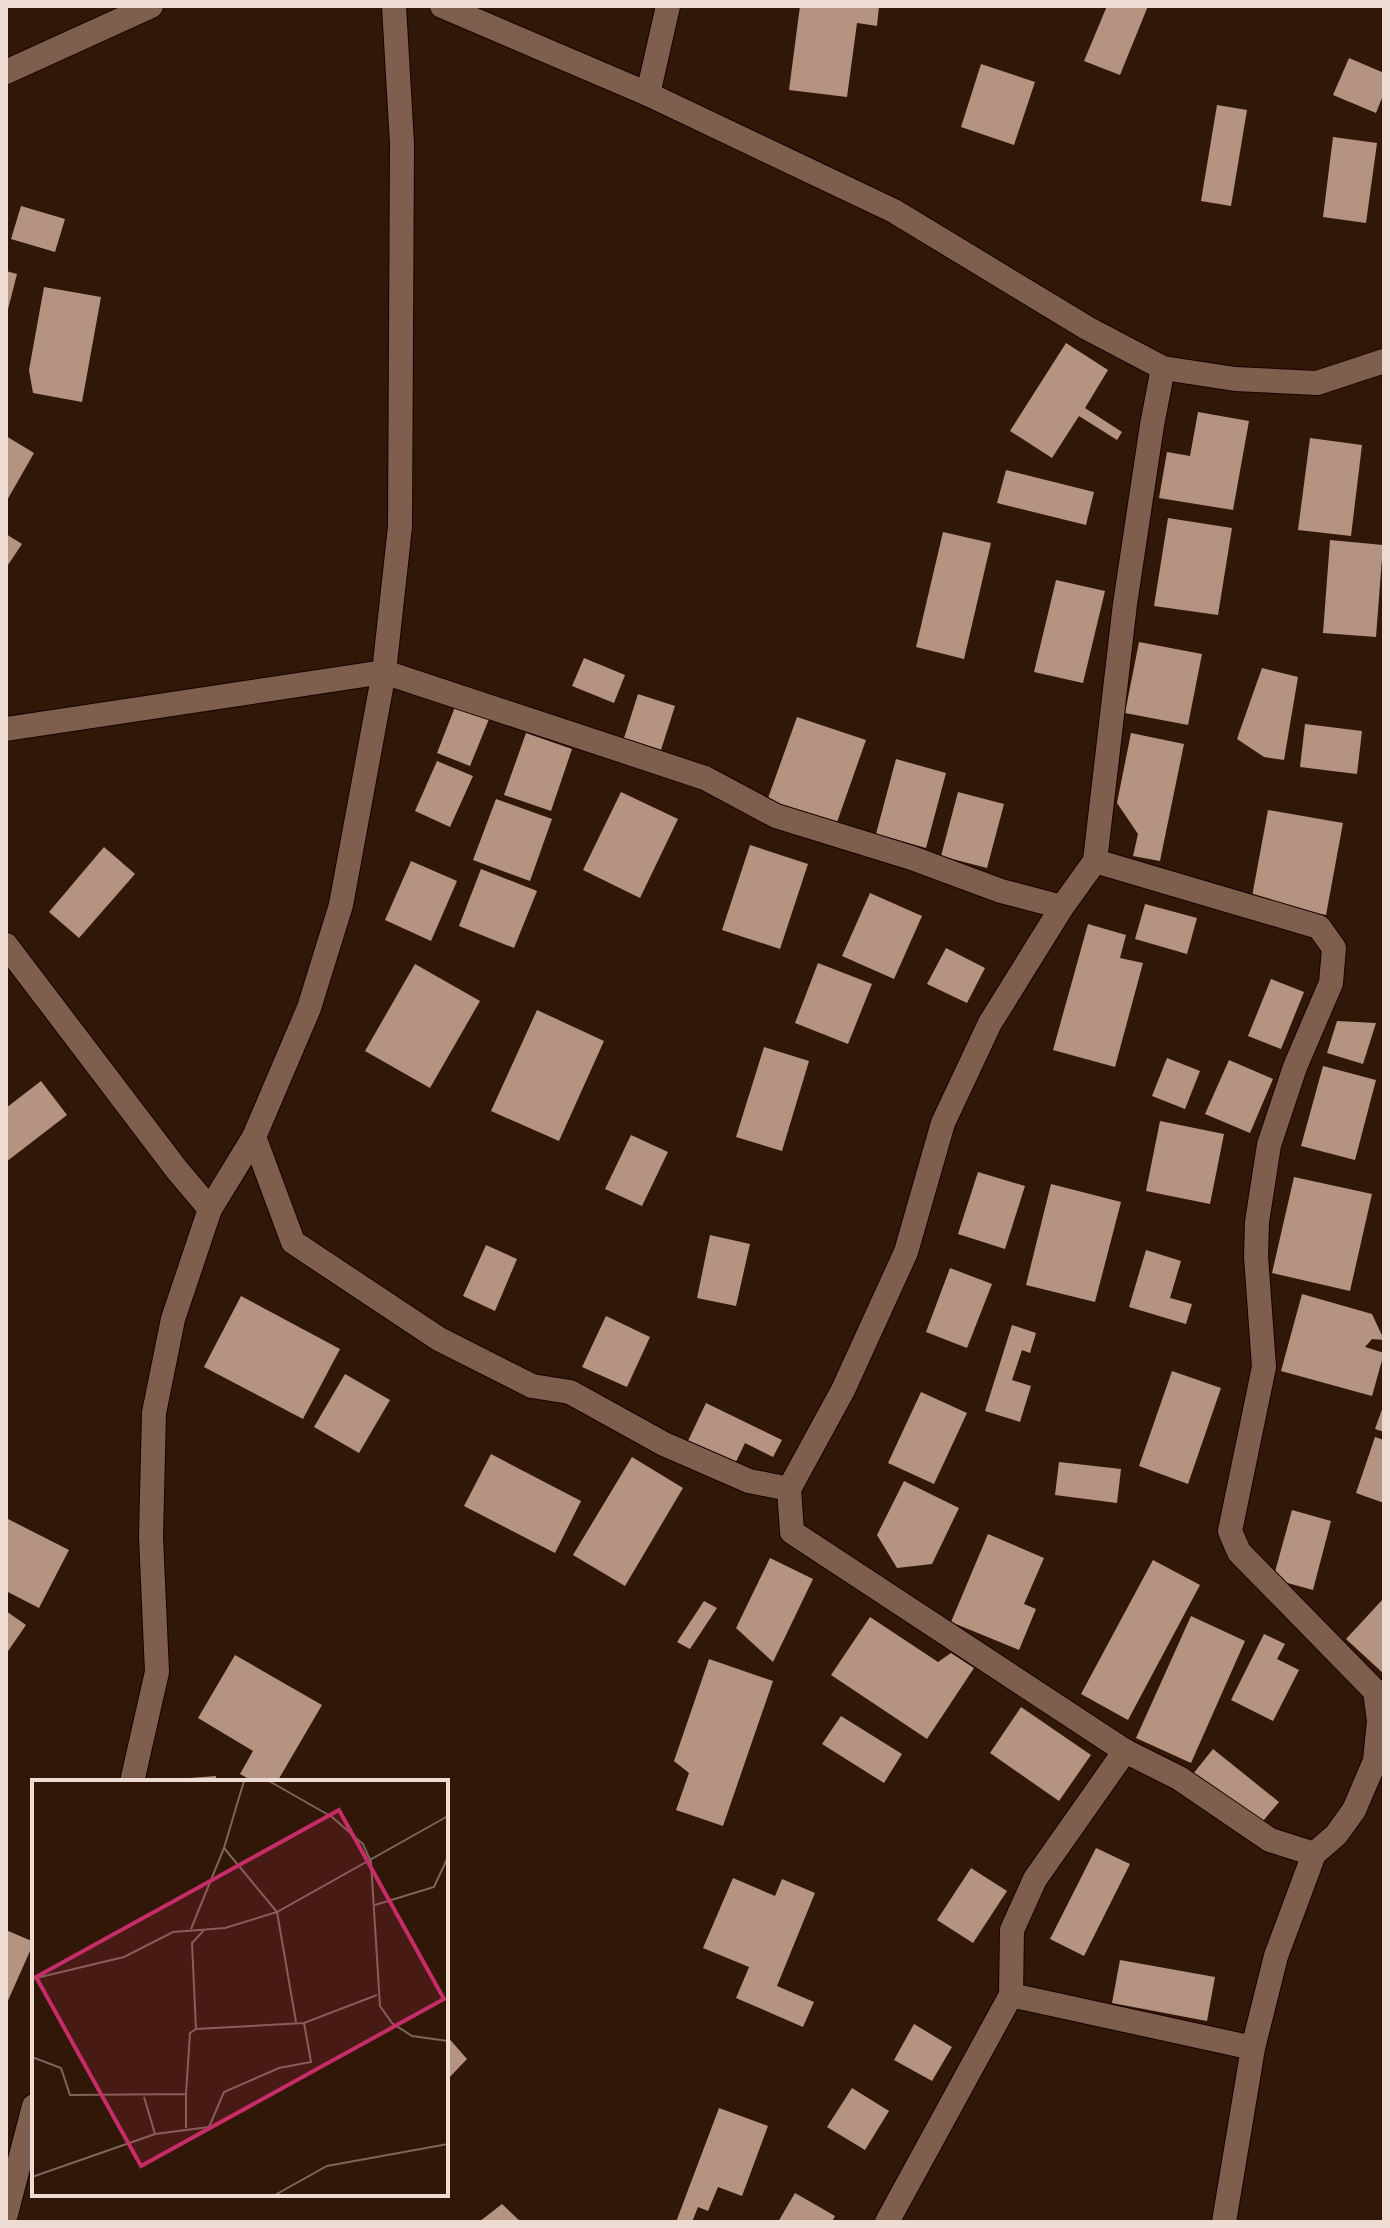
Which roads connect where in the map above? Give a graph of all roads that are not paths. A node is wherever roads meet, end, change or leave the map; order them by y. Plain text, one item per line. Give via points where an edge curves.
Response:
1 (151, 6) edge
2 (394, 6) edge
3 (442, 6) edge
4 (668, 6) edge
5 (6, 72) edge
6 (648, 94) junction
7 (1384, 361) edge
8 (1163, 368) junction
9 (384, 672) junction
10 (6, 729) edge
11 (1095, 861) junction
12 (1062, 907) junction
13 (6, 945) edge
14 (254, 1137) junction
15 (210, 1209) junction
16 (789, 1489) junction
17 (1125, 1751) junction
18 (132, 1780) edge
19 (1314, 1854) junction
20 (1011, 1995) junction
21 (1253, 2048) junction
22 (32, 2114) edge
23 (6, 2214) edge
24 (887, 2222) edge
25 (1224, 2222) edge

1 - 5 street
2 - 9 street via 402,144 400,527
3 - 6 street
4 - 6 street
6 - 8 street via 894,211
7 - 8 street via 1317,383
8 - 11 street via 1125,604
9 - 10 street
9 - 12 street via 705,778 776,816
9 - 14 street via 341,905 309,1008
11 - 12 street
11 - 19 street via 1319,927 1334,948 1331,983 1269,1145 1256,1256 1264,1367 1230,1531 1239,1552 1375,1691 1375,1761 1354,1810
12 - 16 street via 990,1023 949,1108 906,1252 843,1390
13 - 15 street
14 - 15 street
14 - 16 street via 293,1242 439,1339 532,1386 570,1392 664,1444 749,1481
15 - 18 street via 173,1319 154,1413 151,1537 157,1672
16 - 17 street via 792,1532
17 - 19 street via 1179,1778 1270,1840
17 - 20 street via 1035,1879 1012,1930
19 - 21 street via 1276,1956
20 - 21 street
20 - 24 street
21 - 25 street
22 - 23 street

